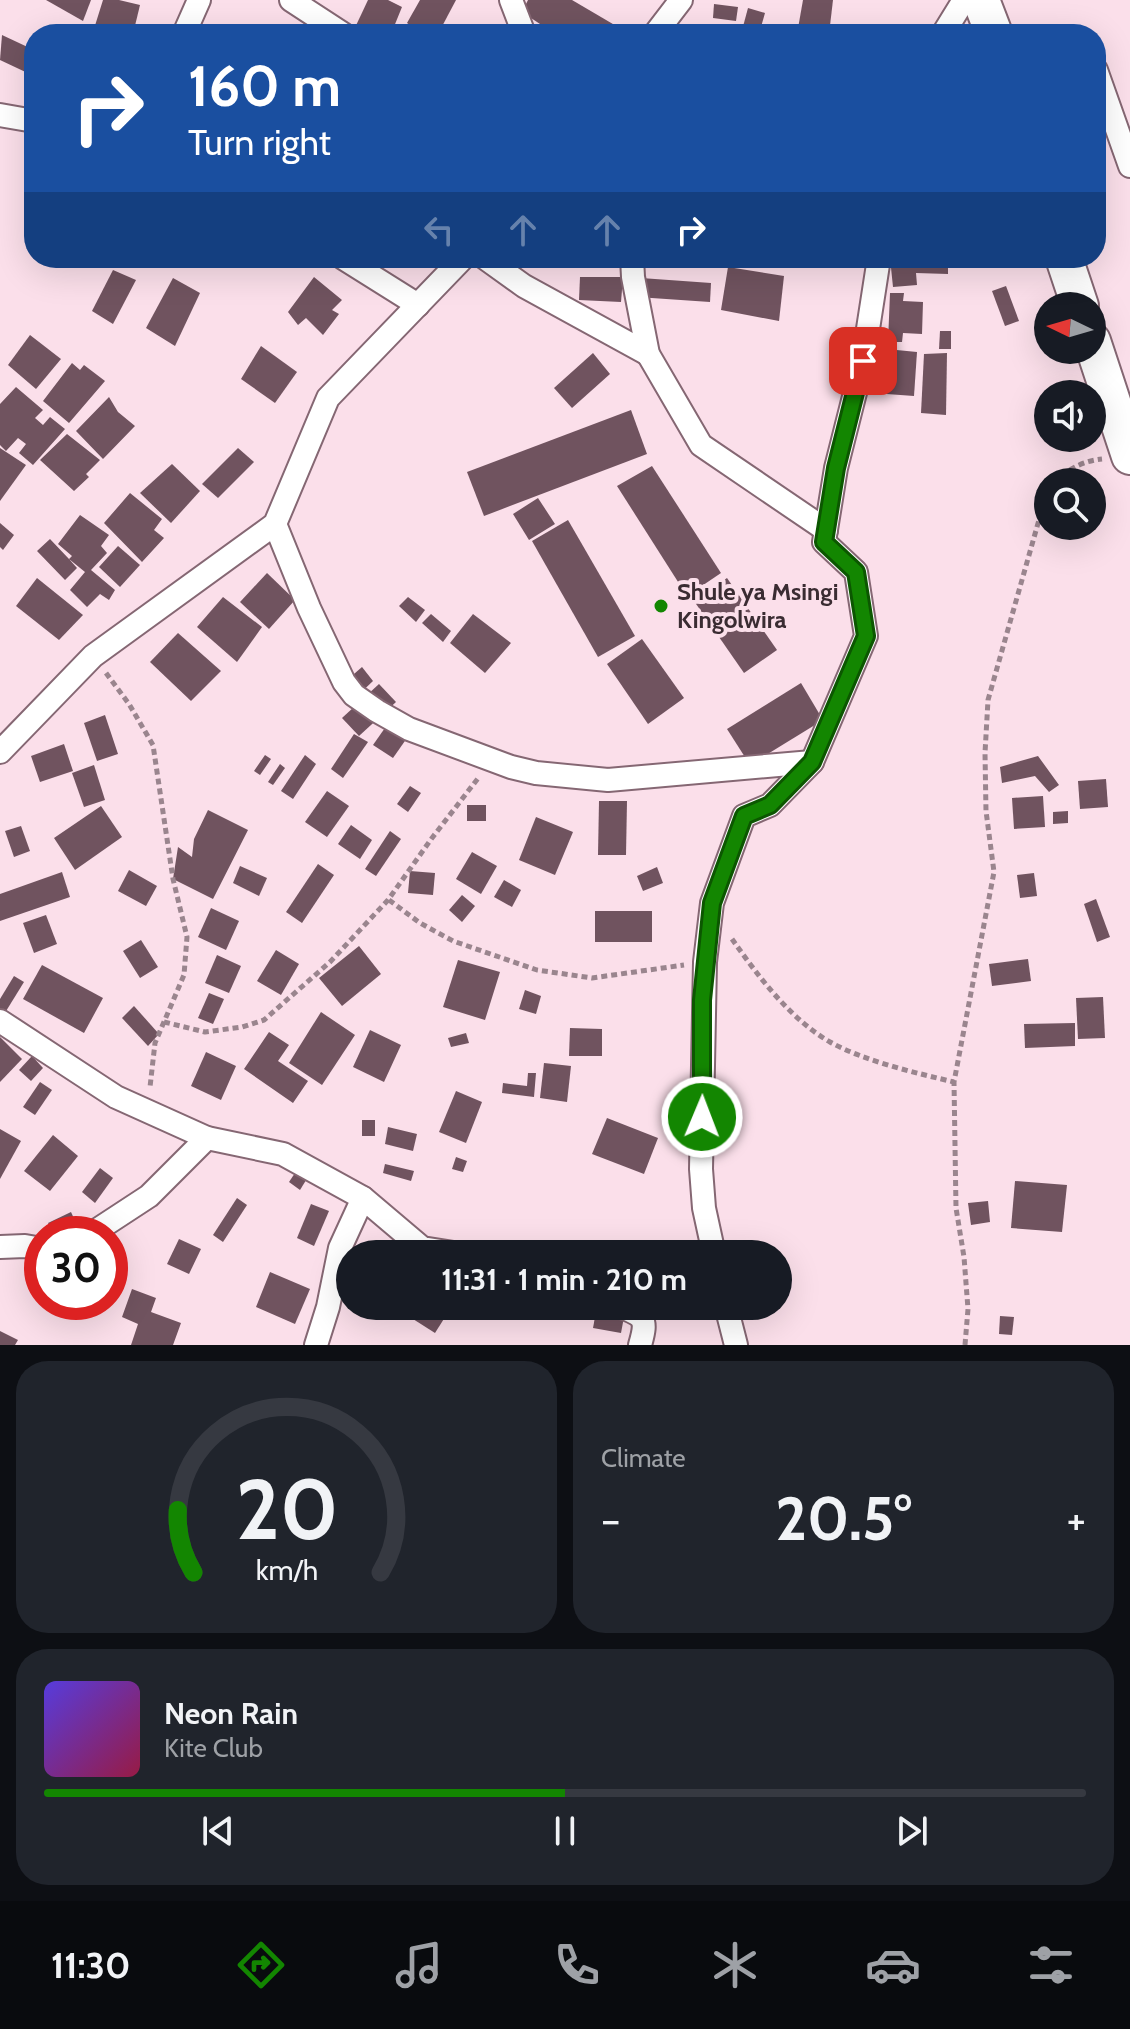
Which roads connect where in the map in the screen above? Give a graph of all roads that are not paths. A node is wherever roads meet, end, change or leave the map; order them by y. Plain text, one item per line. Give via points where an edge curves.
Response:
1 (199, 0) edge
2 (291, 0) edge
3 (511, 0) edge
4 (681, 0) edge
5 (964, 0) edge
6 (981, 0) edge
7 (188, 24) edge
8 (328, 24) edge
9 (520, 24) edge
10 (663, 24) edge
11 (949, 24) edge
12 (990, 24) edge
13 (1106, 98) edge
14 (0, 115) edge
15 (24, 119) edge
16 (1130, 166) edge
17 (359, 268) edge
18 (453, 268) edge
19 (499, 268) edge
20 (633, 268) edge
21 (877, 268) edge
22 (1067, 268) edge
23 (1075, 292) edge
24 (418, 305) junction
25 (648, 354) junction
26 (1100, 364) edge
27 (1130, 456) edge
28 (275, 524) junction
29 (826, 530) junction
30 (0, 752) edge
31 (812, 762) junction
32 (0, 1021) edge
33 (207, 1138) junction
34 (363, 1198) junction
35 (118, 1216) edge
36 (413, 1240) edge
37 (711, 1240) edge
38 (24, 1246) edge
39 (0, 1247) edge
40 (643, 1320) edge
41 (730, 1320) edge
42 (316, 1345) edge
43 (640, 1345) edge
44 (736, 1345) edge

1 - 7 street
2 - 8 street
3 - 9 street
4 - 10 street
5 - 11 street
6 - 12 highway
13 - 16 street
14 - 15 street
17 - 24 street
18 - 24 street
19 - 25 street
20 - 25 street
21 - 29 street
22 - 23 highway
24 - 28 street via 328,398
25 - 29 street via 701,445
26 - 27 highway
28 - 30 street via 93,656
28 - 31 street via 344,682 354,695 409,729 536,773 608,780
29 - 31 street via 824,542 856,572 866,636
31 - 37 street via 770,805 744,816 712,903 705,962 701,1169
32 - 33 street via 116,1097
33 - 34 street via 283,1154
33 - 35 street via 149,1196
34 - 36 street
34 - 42 street via 340,1248
38 - 39 street
40 - 43 street
41 - 44 street

